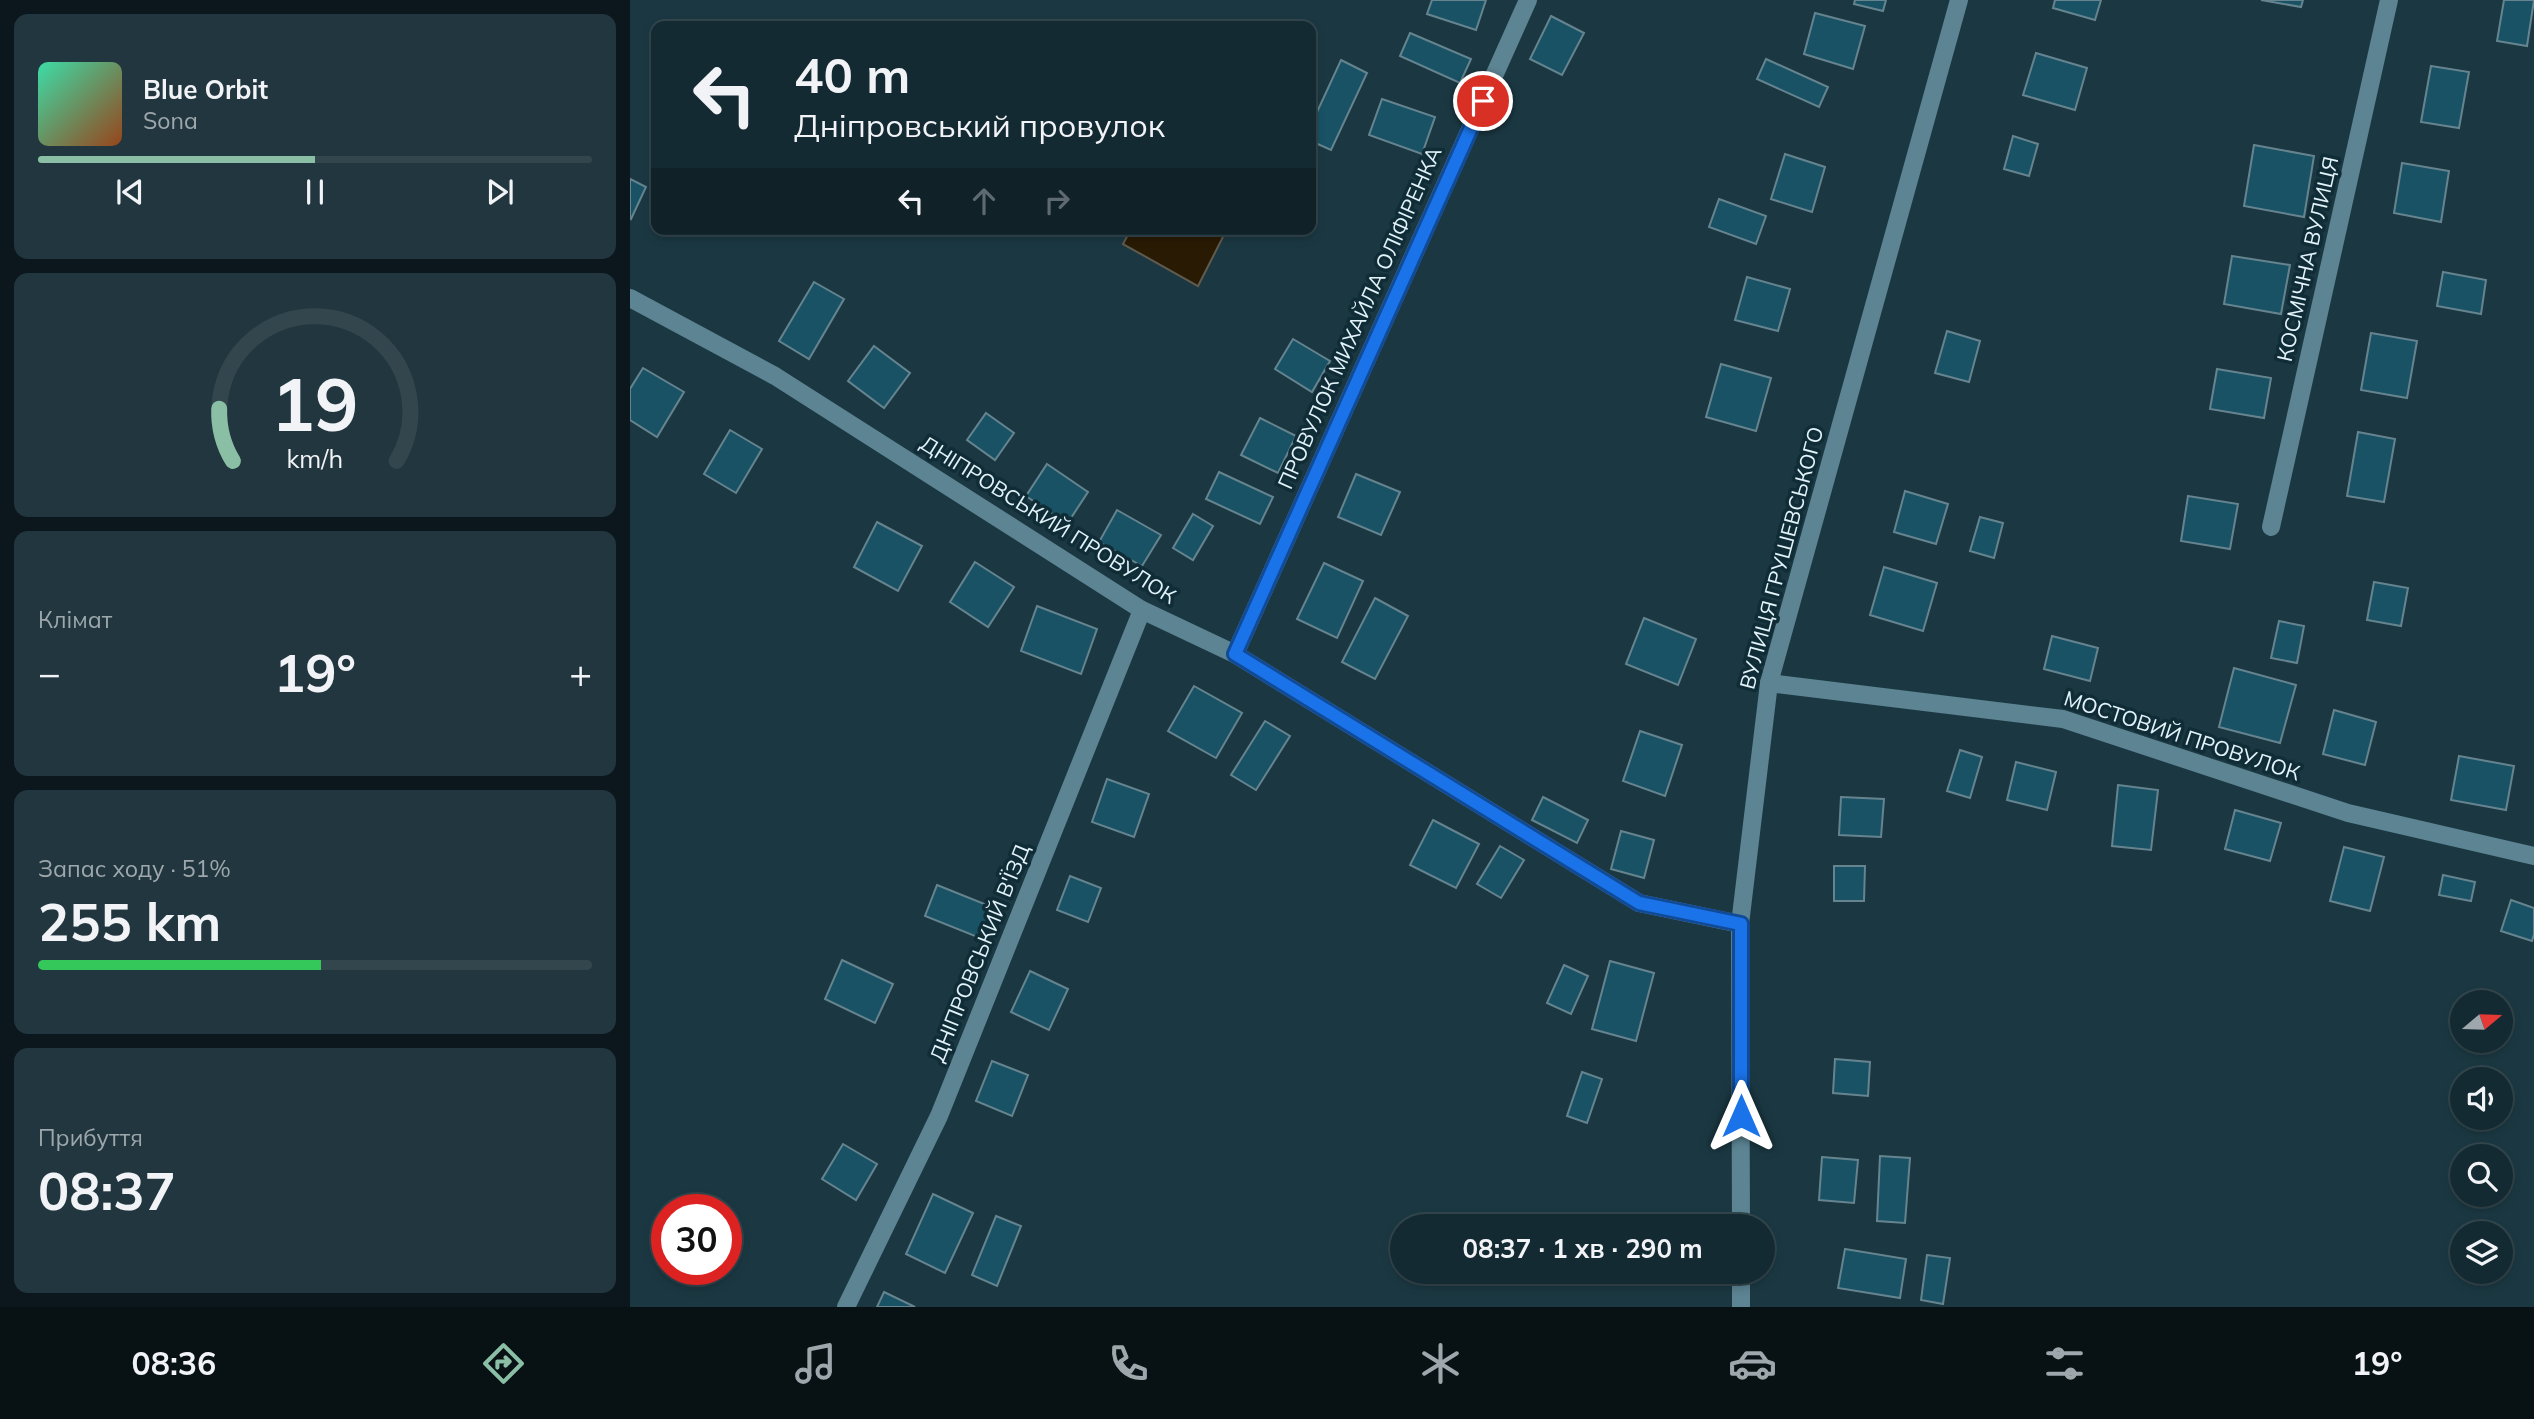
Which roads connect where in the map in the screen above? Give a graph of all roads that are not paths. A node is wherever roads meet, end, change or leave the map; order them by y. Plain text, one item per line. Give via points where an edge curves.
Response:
1 (1528, 0) edge
2 (1959, 0) edge
3 (2389, 0) edge
4 (630, 298) edge
5 (2271, 527) dead end
6 (1142, 610) junction
7 (1235, 654) junction
8 (1769, 683) junction
9 (2534, 856) edge
10 (1741, 924) junction
11 (1741, 1214) edge
12 (1741, 1284) edge
13 (846, 1307) edge
14 (1741, 1307) edge

1 - 7 street, ПРОВУЛОК МИХАЙЛА ОЛІФІРЕНКА
2 - 8 street, ВУЛИЦЯ ГРУШЕВСЬКОГО
3 - 5 street, КОСМІЧНА ВУЛИЦЯ
4 - 6 street, ДНІПРОВСЬКИЙ ПРОВУЛОК via 775,376
6 - 7 street, ДНІПРОВСЬКИЙ ПРОВУЛОК
6 - 13 street, ДНІПРОВСЬКИЙ В'ЇЗД via 939,1116
7 - 10 street, ДНІПРОВСЬКИЙ ПРОВУЛОК via 1639,903
8 - 9 street, МОСТОВИЙ ПРОВУЛОК via 2063,719 2348,813
8 - 10 street, ВУЛИЦЯ ГРУШЕВСЬКОГО
10 - 11 street, ВУЛИЦЯ ГРУШЕВСЬКОГО
12 - 14 street

